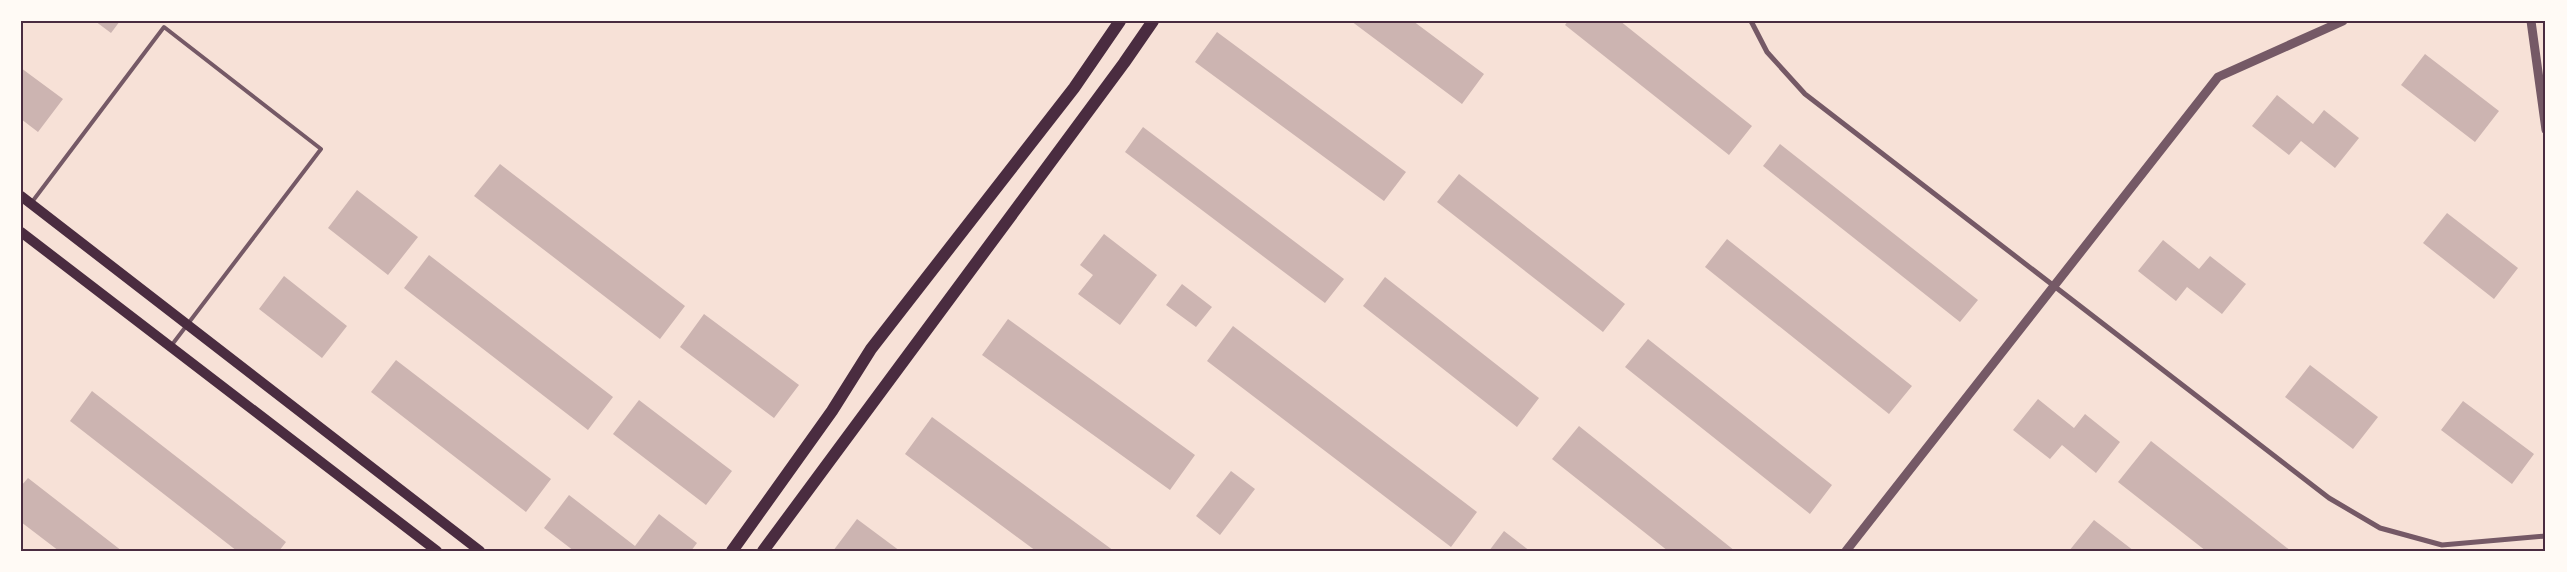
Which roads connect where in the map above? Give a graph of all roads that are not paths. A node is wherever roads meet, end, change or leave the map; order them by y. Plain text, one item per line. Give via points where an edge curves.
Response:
1 (1120, 21) edge
2 (1153, 21) edge
3 (1751, 21) edge
4 (2343, 21) edge
5 (2531, 21) edge
6 (2546, 130) edge
7 (21, 196) edge
8 (31, 204) junction
9 (21, 232) edge
10 (2052, 286) junction
11 (188, 325) junction
12 (171, 347) junction
13 (2546, 536) edge
14 (437, 551) edge
15 (480, 551) edge
16 (732, 551) edge
17 (763, 551) edge
18 (1846, 551) edge

1 - 16 main road via 1074,88 871,349 832,411 736,541
2 - 17 main road
3 - 10 street via 1768,52 1805,94
4 - 10 street via 2218,77
5 - 6 street
7 - 8 main road
8 - 11 main road
8 - 11 lane via 164,27 180,39 321,149
9 - 12 main road
10 - 13 street via 2329,498 2380,528 2442,545
10 - 18 street
11 - 12 lane
11 - 15 main road
12 - 14 main road

